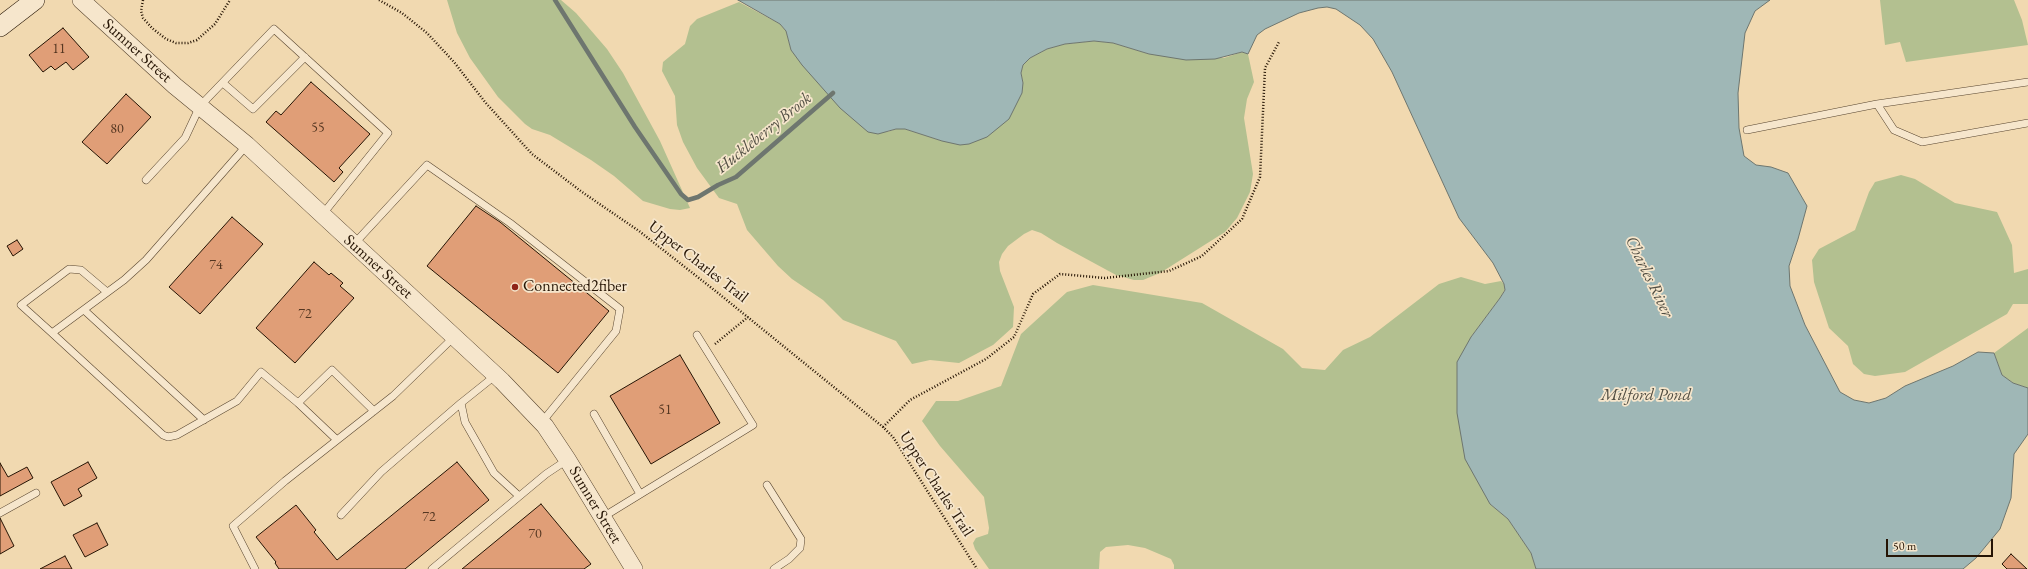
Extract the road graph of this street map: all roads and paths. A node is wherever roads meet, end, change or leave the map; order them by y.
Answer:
1 (35, 0) edge
2 (81, 0) edge
3 (143, 0) edge
4 (230, 0) edge
5 (378, 0) edge
6 (0, 27) edge
7 (1279, 42) dead end
8 (305, 57) junction
9 (222, 82) junction
10 (2028, 82) edge
11 (1876, 104) junction
12 (200, 106) junction
13 (2028, 123) edge
14 (1747, 130) dead end
15 (247, 145) junction
16 (146, 180) dead end
17 (322, 215) junction
18 (354, 244) junction
19 (107, 292) junction
20 (84, 310) junction
21 (748, 317) junction
22 (52, 333) junction
23 (697, 335) dead end
24 (455, 336) junction
25 (706, 350) junction
26 (496, 375) junction
27 (298, 403) junction
28 (461, 403) junction
29 (374, 411) junction
30 (594, 414) dead end
31 (204, 420) junction
32 (542, 423) junction
33 (883, 427) junction
34 (337, 440) junction
35 (567, 459) junction
36 (767, 485) dead end
37 (36, 493) dead end
38 (640, 494) junction
39 (519, 496) junction
40 (0, 513) edge
41 (341, 515) dead end
42 (602, 517) junction
43 (255, 569) edge
44 (432, 569) edge
45 (634, 569) edge
46 (774, 569) edge
47 (977, 569) edge

1 - 6 main road
2 - 12 street, Sumner Street
3 - 4 path
5 - 21 path, Upper Charles Trail
7 - 33 path
8 - 9 lane
8 - 9 lane
8 - 17 lane
9 - 12 lane
10 - 11 lane
11 - 13 lane
11 - 14 lane
12 - 15 street, Sumner Street
12 - 16 lane
15 - 17 street, Sumner Street
15 - 19 lane
17 - 18 street, Sumner Street
18 - 24 street, Sumner Street
18 - 32 lane
19 - 20 lane
19 - 22 lane
20 - 22 lane
20 - 31 lane
21 - 25 path
21 - 33 path, Upper Charles Trail
22 - 31 lane
23 - 25 lane
24 - 26 street, Sumner Street
24 - 29 lane
25 - 38 lane
26 - 28 lane
26 - 32 street, Sumner Street
27 - 29 lane
27 - 31 lane
27 - 34 lane
28 - 39 lane
28 - 41 lane
29 - 34 lane
30 - 38 lane
32 - 35 street, Sumner Street
33 - 47 path, Upper Charles Trail
34 - 43 lane
35 - 39 lane
35 - 42 street, Sumner Street
36 - 46 lane
37 - 40 lane
38 - 42 lane
39 - 44 lane
42 - 45 street, Sumner Street

